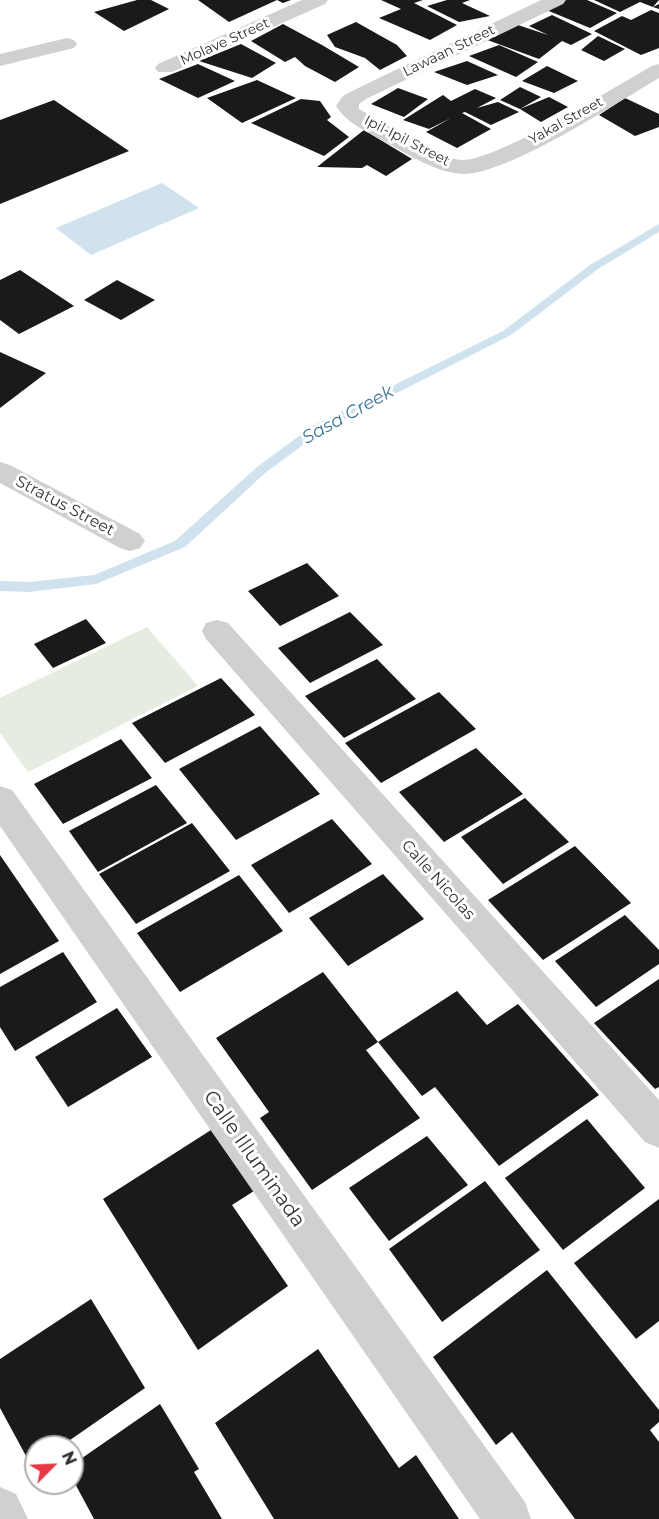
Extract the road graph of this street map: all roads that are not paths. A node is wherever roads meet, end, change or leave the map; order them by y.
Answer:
1 (318, 0) edge
2 (556, 0) edge
3 (67, 44) dead end
4 (0, 60) edge
5 (165, 68) dead end
6 (659, 70) edge
7 (347, 106) joint
8 (471, 168) joint
9 (0, 471) edge
10 (130, 541) dead end
11 (217, 631) dead end
12 (0, 799) edge
13 (659, 1129) edge
14 (0, 1510) edge
15 (5, 1519) edge
16 (508, 1519) edge

1 - 5 street, Molave Street
2 - 7 street, Lawaan Street
3 - 4 street
6 - 8 street, Yakal Street
7 - 8 street, Ipil-Ipil Street
9 - 10 street, Stratus Street
11 - 13 street, Calle Nicolas
12 - 16 street, Calle Illuminada
14 - 15 street

